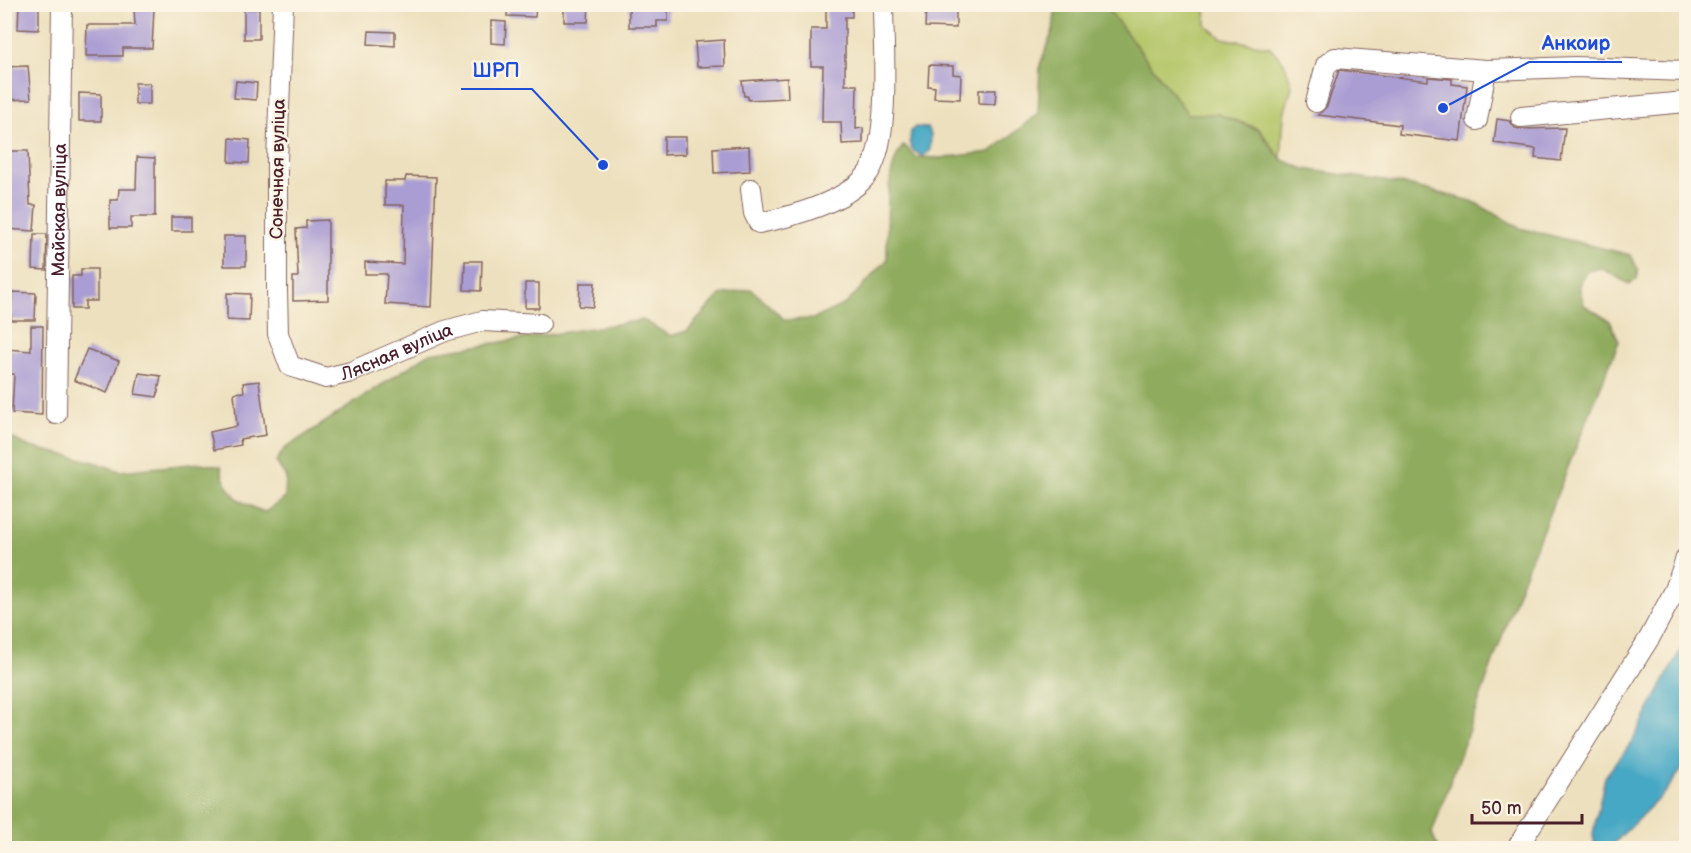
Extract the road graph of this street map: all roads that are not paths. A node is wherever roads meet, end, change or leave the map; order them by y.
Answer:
1 (62, 4) edge
2 (283, 4) edge
3 (884, 4) edge
4 (1486, 70) junction
5 (1686, 71) edge
6 (1316, 102) dead end
7 (1686, 102) edge
8 (1521, 117) dead end
9 (1477, 120) dead end
10 (751, 189) dead end
11 (540, 324) dead end
12 (278, 334) joint
13 (56, 414) dead end
14 (1686, 558) edge
15 (1517, 849) edge

1 - 13 street, Майская вуліца
2 - 12 street, Сонечная вуліца
3 - 10 street
4 - 5 street
4 - 6 street
4 - 9 street
7 - 8 street
11 - 12 street, Лясная вуліца
14 - 15 street

